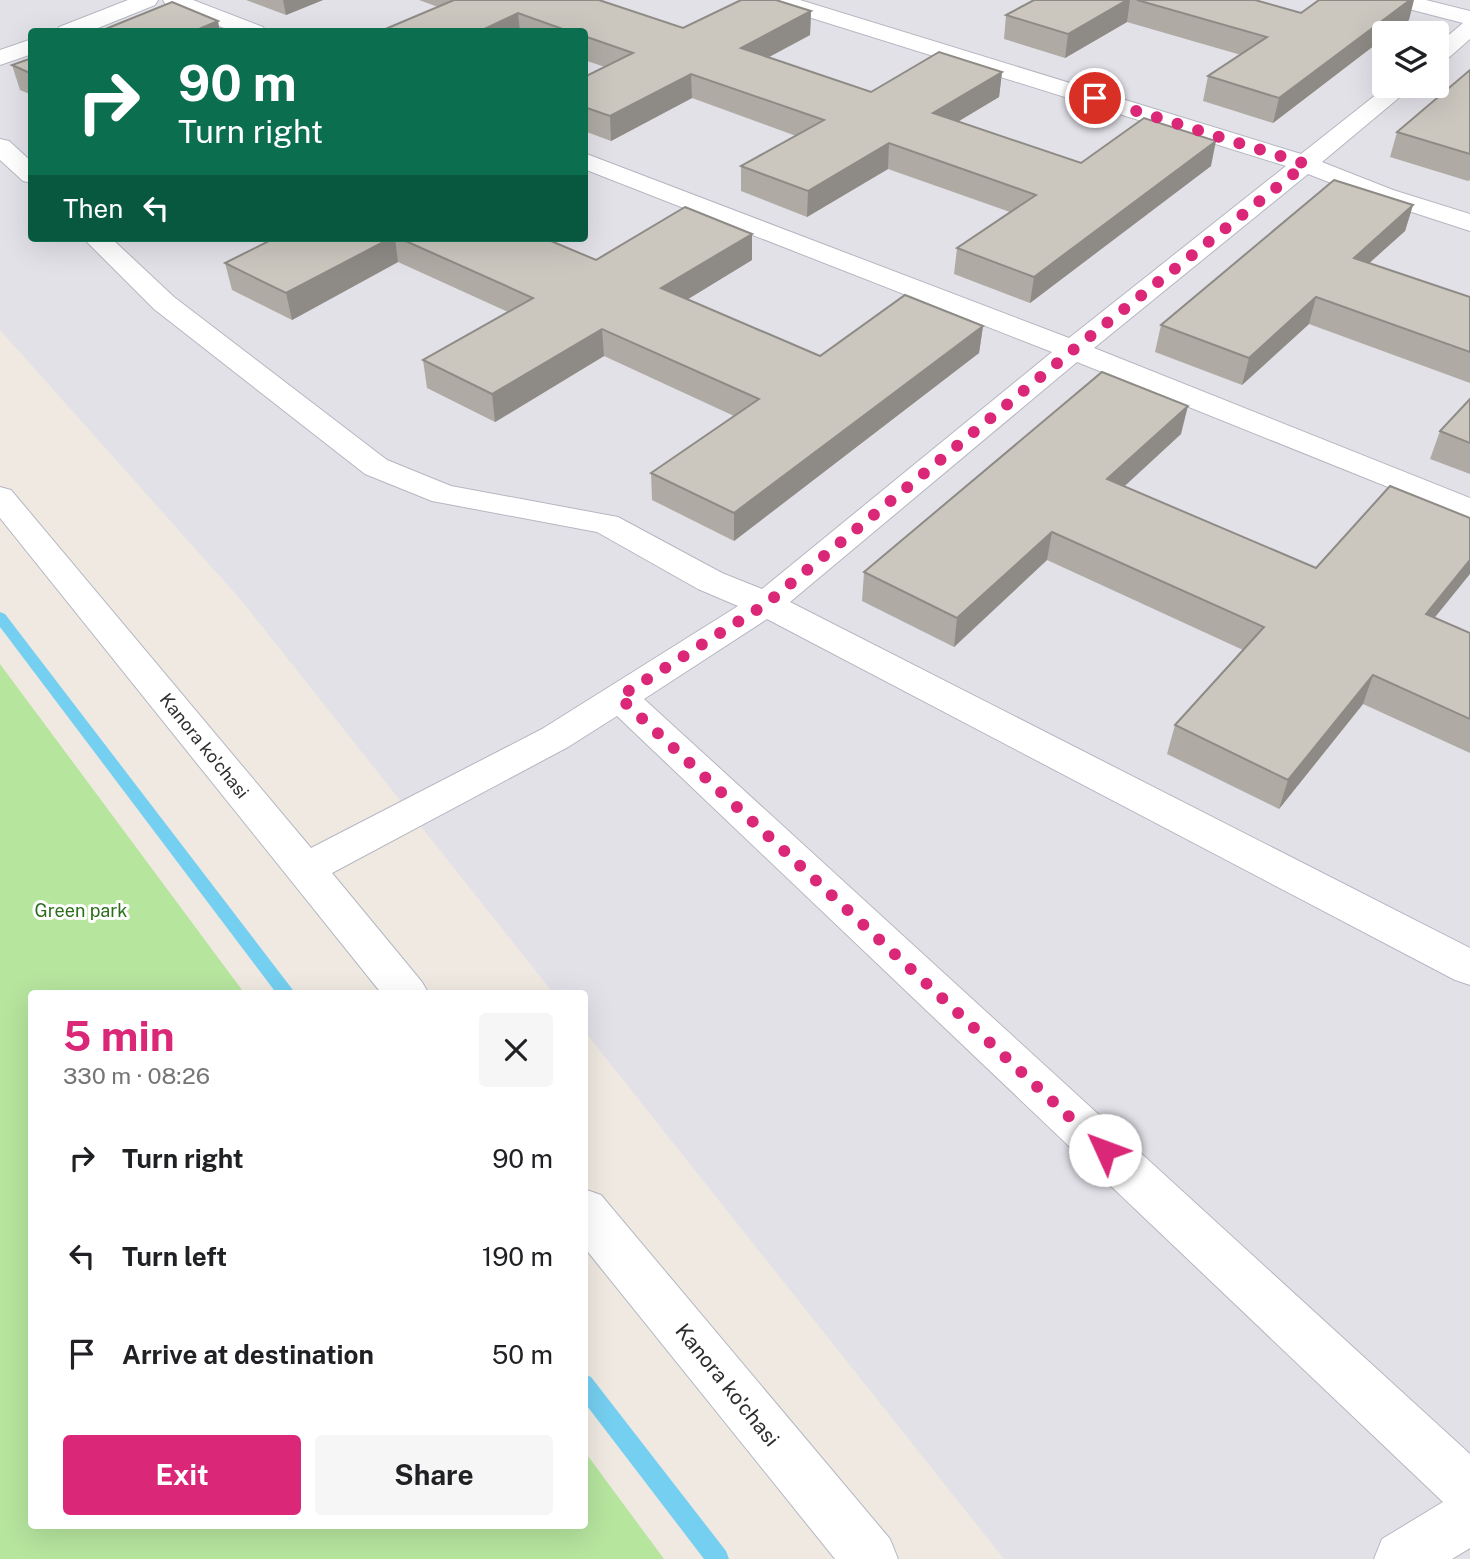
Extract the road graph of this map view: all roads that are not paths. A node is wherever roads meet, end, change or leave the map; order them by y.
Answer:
1 (147, 0) edge
2 (174, 0) edge
3 (778, 0) edge
4 (1401, 0) edge
5 (1470, 18) edge
6 (77, 28) edge
7 (245, 28) edge
8 (1470, 29) edge
9 (1449, 46) edge
10 (28, 48) edge
11 (0, 58) edge
12 (1386, 98) edge
13 (0, 146) edge
14 (588, 162) edge
15 (1306, 164) junction
16 (28, 172) edge
17 (1470, 223) edge
18 (100, 242) edge
19 (1073, 350) junction
20 (0, 498) edge
21 (1470, 510) edge
22 (766, 604) junction
23 (619, 697) junction
24 (305, 869) junction
25 (1470, 968) edge
26 (404, 990) edge
27 (588, 1215) edge
28 (1470, 1490) edge
29 (1470, 1517) edge
30 (870, 1559) edge
31 (1402, 1559) edge

1 - 6 street
2 - 7 street
3 - 15 street
4 - 5 street
8 - 9 street
10 - 11 street
12 - 15 street
13 - 16 street
14 - 19 street
15 - 17 street
15 - 19 street
18 - 22 street
19 - 21 street
19 - 22 street
20 - 24 street, Kanora ko'chasi
22 - 23 street
22 - 25 street
23 - 24 street
23 - 28 street
24 - 26 street, Kanora ko'chasi
27 - 30 street, Kanora ko'chasi
29 - 31 street

